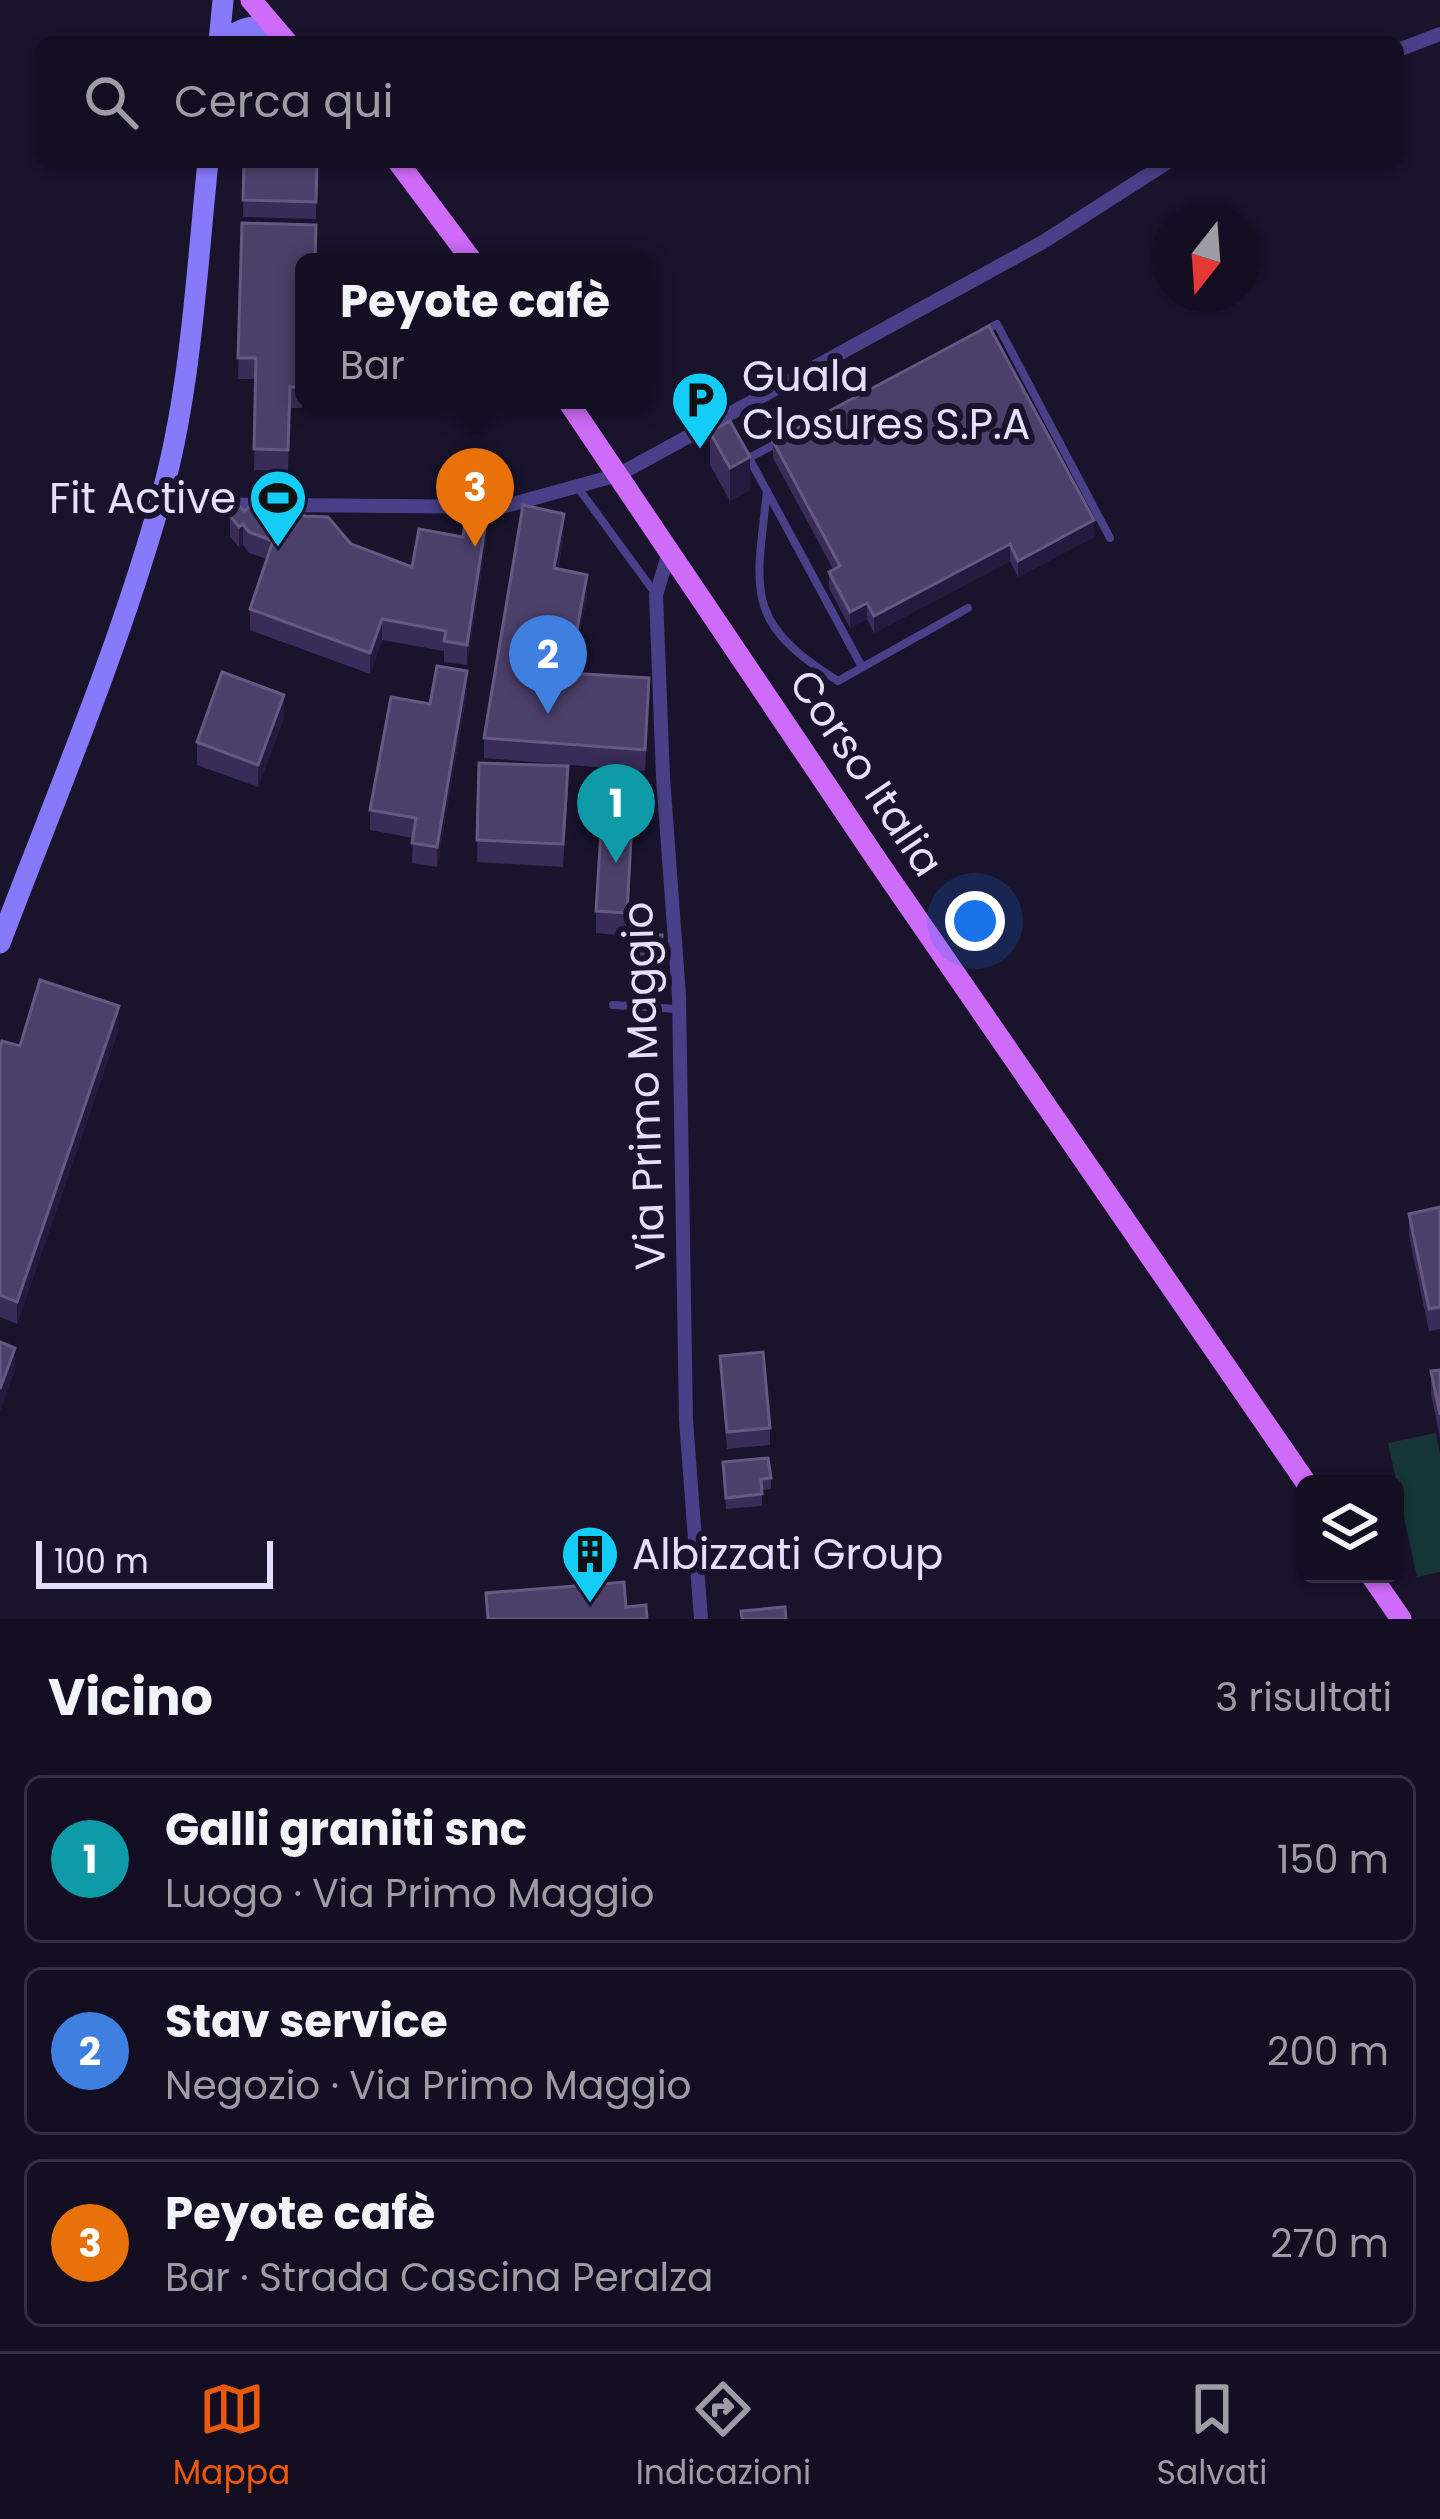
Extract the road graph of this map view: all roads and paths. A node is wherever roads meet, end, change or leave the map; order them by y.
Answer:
1 (223, 0) edge
2 (252, 20) edge
3 (1440, 34) edge
4 (220, 36) edge
5 (280, 36) edge
6 (1404, 48) edge
7 (207, 168) edge
8 (402, 168) edge
9 (1159, 168) edge
10 (466, 253) edge
11 (976, 335) edge
12 (573, 409) edge
13 (790, 435) edge
14 (736, 443) edge
15 (749, 458) junction
16 (618, 475) junction
17 (578, 487) junction
18 (767, 491) junction
19 (160, 504) junction
20 (1110, 538) dead end
21 (669, 552) junction
22 (656, 595) junction
23 (968, 608) dead end
24 (862, 668) junction
25 (0, 943) edge
26 (613, 1005) dead end
27 (679, 1009) junction
28 (1301, 1475) edge
29 (1376, 1583) edge
30 (701, 1619) edge
31 (1402, 1619) edge

1 - 4 street
2 - 5 main road
3 - 6 street
7 - 19 street
8 - 10 main road
9 - 16 street
11 - 20 lane
12 - 16 main road, Corso Italia
13 - 15 lane
14 - 15 lane
15 - 18 lane
16 - 17 street
16 - 21 main road, Corso Italia
17 - 19 street
17 - 22 lane
18 - 24 lane
18 - 24 lane
19 - 25 street
21 - 22 street, Via Primo Maggio
21 - 28 main road, Corso Italia
22 - 27 street, Via Primo Maggio
23 - 24 lane
26 - 27 lane
27 - 30 street, Via Primo Maggio
29 - 31 main road

